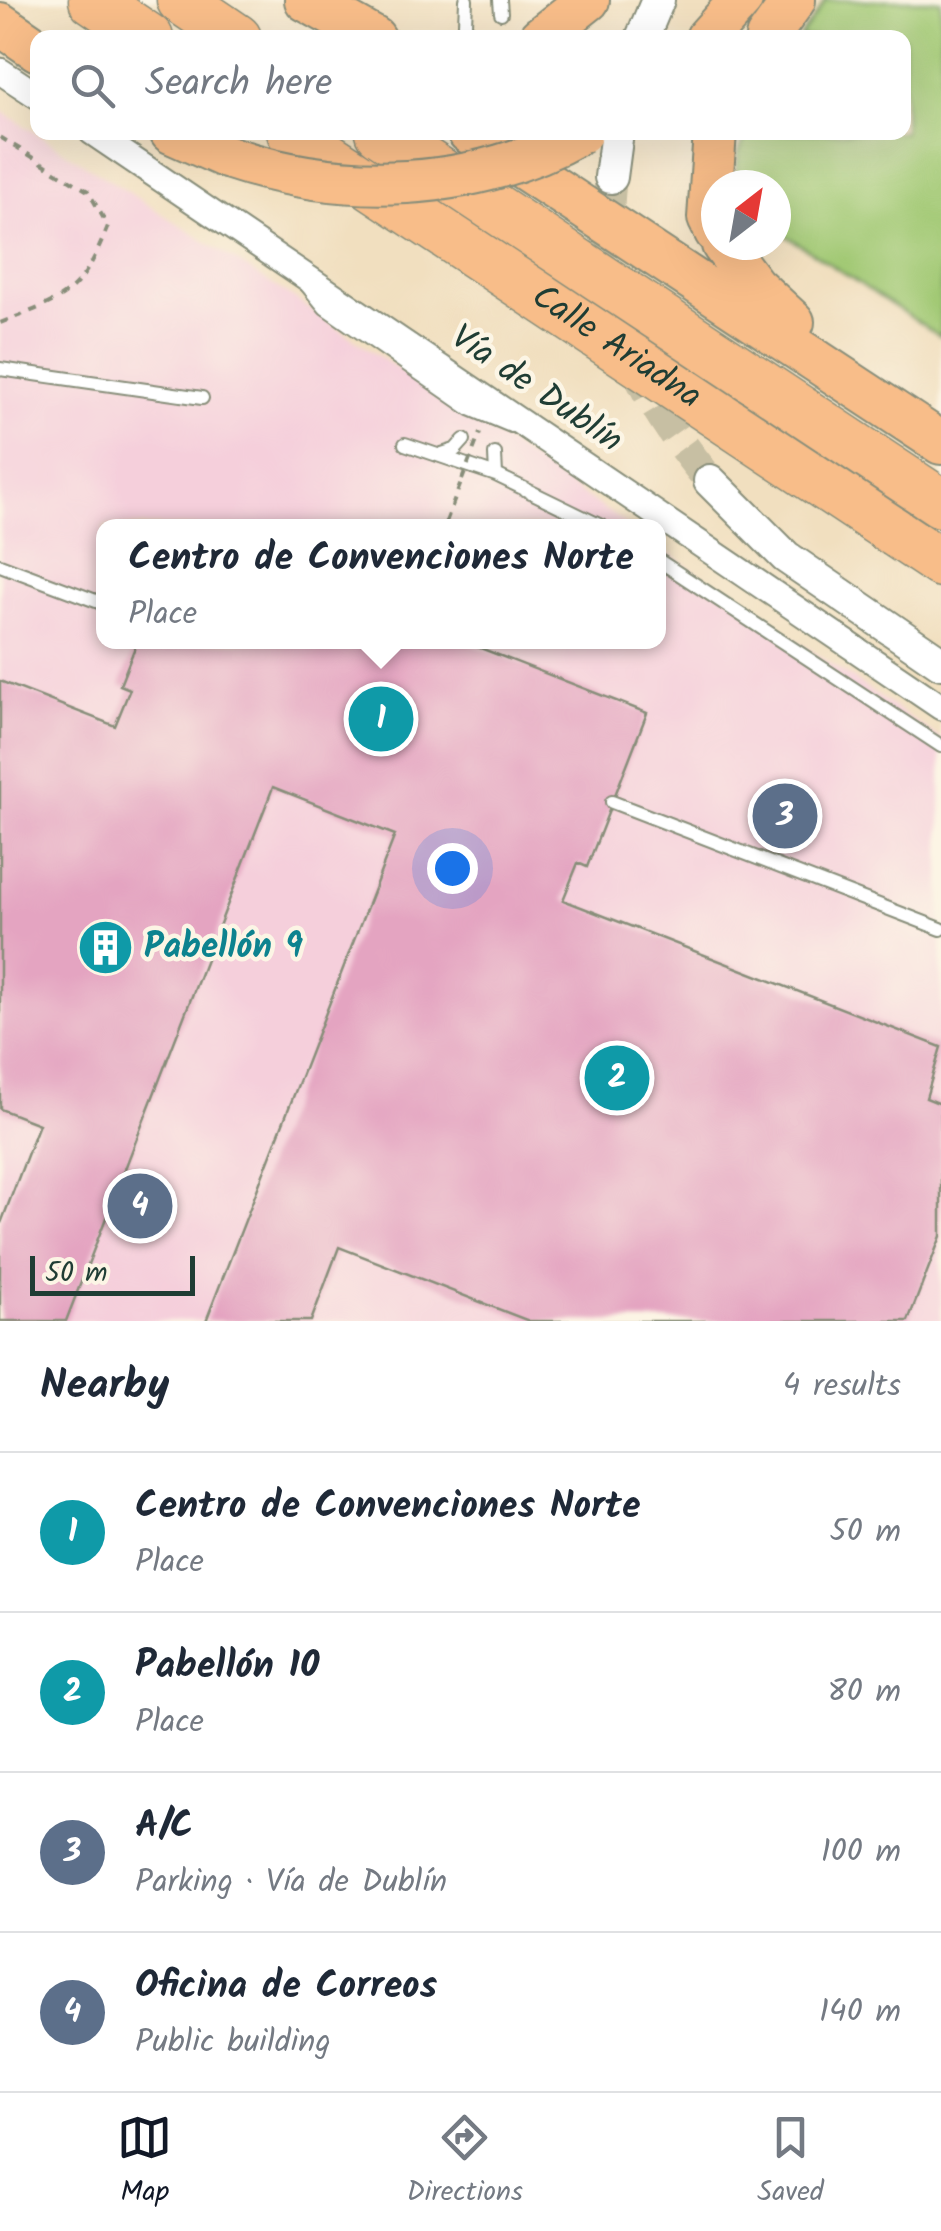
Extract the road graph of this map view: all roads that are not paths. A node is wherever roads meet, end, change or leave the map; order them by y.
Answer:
1 (93, 0) edge
2 (181, 0) edge
3 (272, 0) edge
4 (306, 0) edge
5 (466, 0) edge
6 (588, 0) edge
7 (658, 0) edge
8 (742, 0) edge
9 (794, 0) edge
10 (0, 24) edge
11 (466, 24) dead end
12 (137, 30) edge
13 (225, 30) edge
14 (315, 30) edge
15 (360, 30) edge
16 (550, 30) edge
17 (645, 30) edge
18 (715, 30) edge
19 (773, 30) edge
20 (30, 45) edge
21 (0, 71) edge
22 (30, 91) edge
23 (104, 140) edge
24 (190, 140) edge
25 (303, 140) edge
26 (392, 140) edge
27 (481, 140) edge
28 (561, 140) edge
29 (616, 140) edge
30 (714, 140) edge
31 (712, 170) edge
32 (611, 177) tunnel mouth
33 (736, 260) edge
34 (0, 369) edge
35 (202, 398) dead end
36 (941, 426) edge
37 (464, 440) dead end
38 (941, 443) edge
39 (406, 444) dead end
40 (439, 454) junction
41 (495, 454) dead end
42 (496, 475) junction
43 (710, 481) tunnel mouth
44 (941, 503) edge
45 (587, 519) edge
46 (664, 519) edge
47 (666, 520) edge
48 (941, 563) edge
49 (0, 564) edge
50 (666, 565) edge
51 (96, 601) edge
52 (941, 663) edge
53 (941, 707) edge
54 (941, 746) edge
55 (612, 802) dead end
56 (941, 929) edge

1 - 12 highway
2 - 13 highway
3 - 14 highway
4 - 15 highway
5 - 11 lane
6 - 16 highway
7 - 17 street
8 - 18 highway
9 - 19 highway
10 - 20 highway
21 - 22 street
23 - 46 street, Vía de Dublín
24 - 28 highway, bridge
25 - 48 highway, Calle Ariadna
26 - 44 highway, Calle Ariadna
27 - 38 highway
29 - 32 street
30 - 31 highway
33 - 36 highway
34 - 35 lane
37 - 40 lane
39 - 40 lane
40 - 42 lane
41 - 42 lane
42 - 45 lane
43 - 52 street
47 - 53 street, Vía de Dublín
49 - 51 lane
50 - 54 lane
55 - 56 lane

